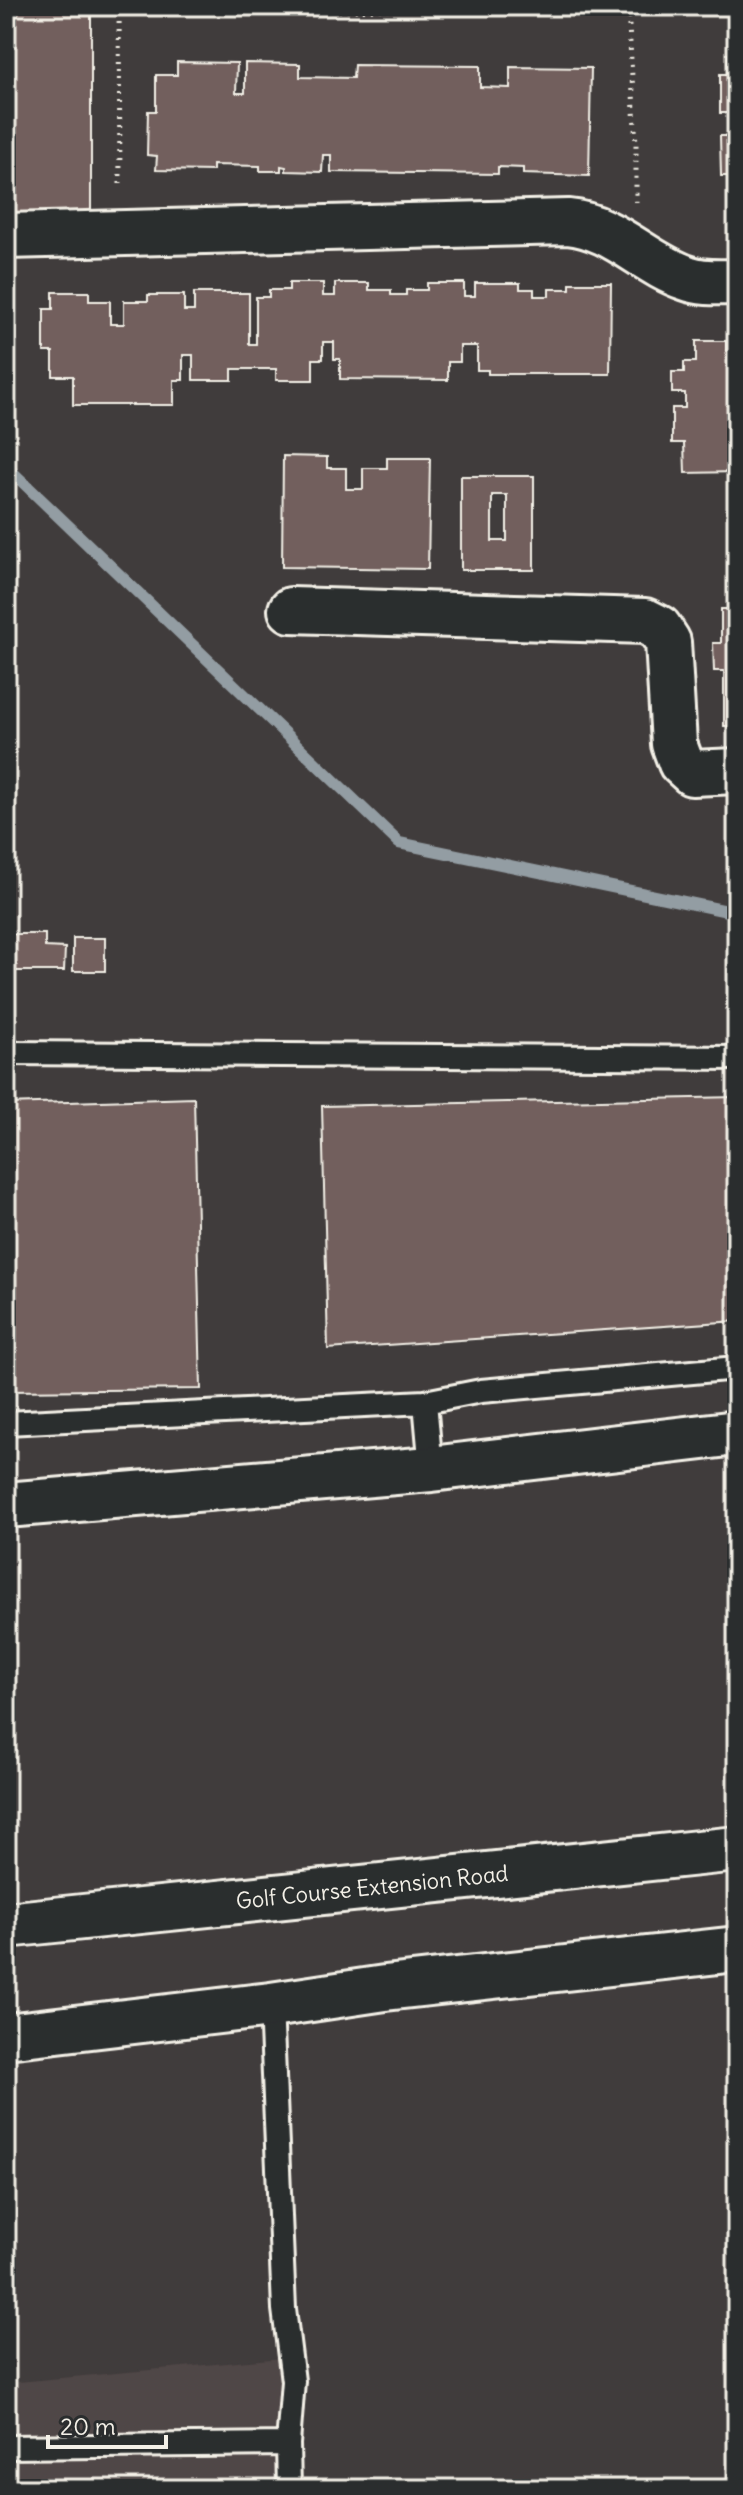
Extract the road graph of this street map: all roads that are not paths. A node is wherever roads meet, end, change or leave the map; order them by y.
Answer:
1 (6, 236) edge
2 (737, 282) edge
3 (291, 610) dead end
4 (737, 771) edge
5 (6, 1053) edge
6 (737, 1058) edge
7 (737, 1368) edge
8 (425, 1402) junction
9 (6, 1423) edge
10 (737, 1433) edge
11 (431, 1469) junction
12 (6, 1505) edge
13 (737, 1849) edge
14 (6, 1925) edge
15 (737, 1949) edge
16 (271, 2005) junction
17 (6, 2036) edge
18 (288, 2444) junction
19 (6, 2447) edge
20 (289, 2489) edge

1 - 2 street
3 - 4 street
5 - 6 lane
7 - 8 lane
8 - 9 lane
8 - 11 lane
10 - 11 street
11 - 12 street
13 - 14 street, Golf Course Extension Road
15 - 16 street
16 - 17 street
16 - 18 lane
18 - 19 lane
18 - 20 lane

